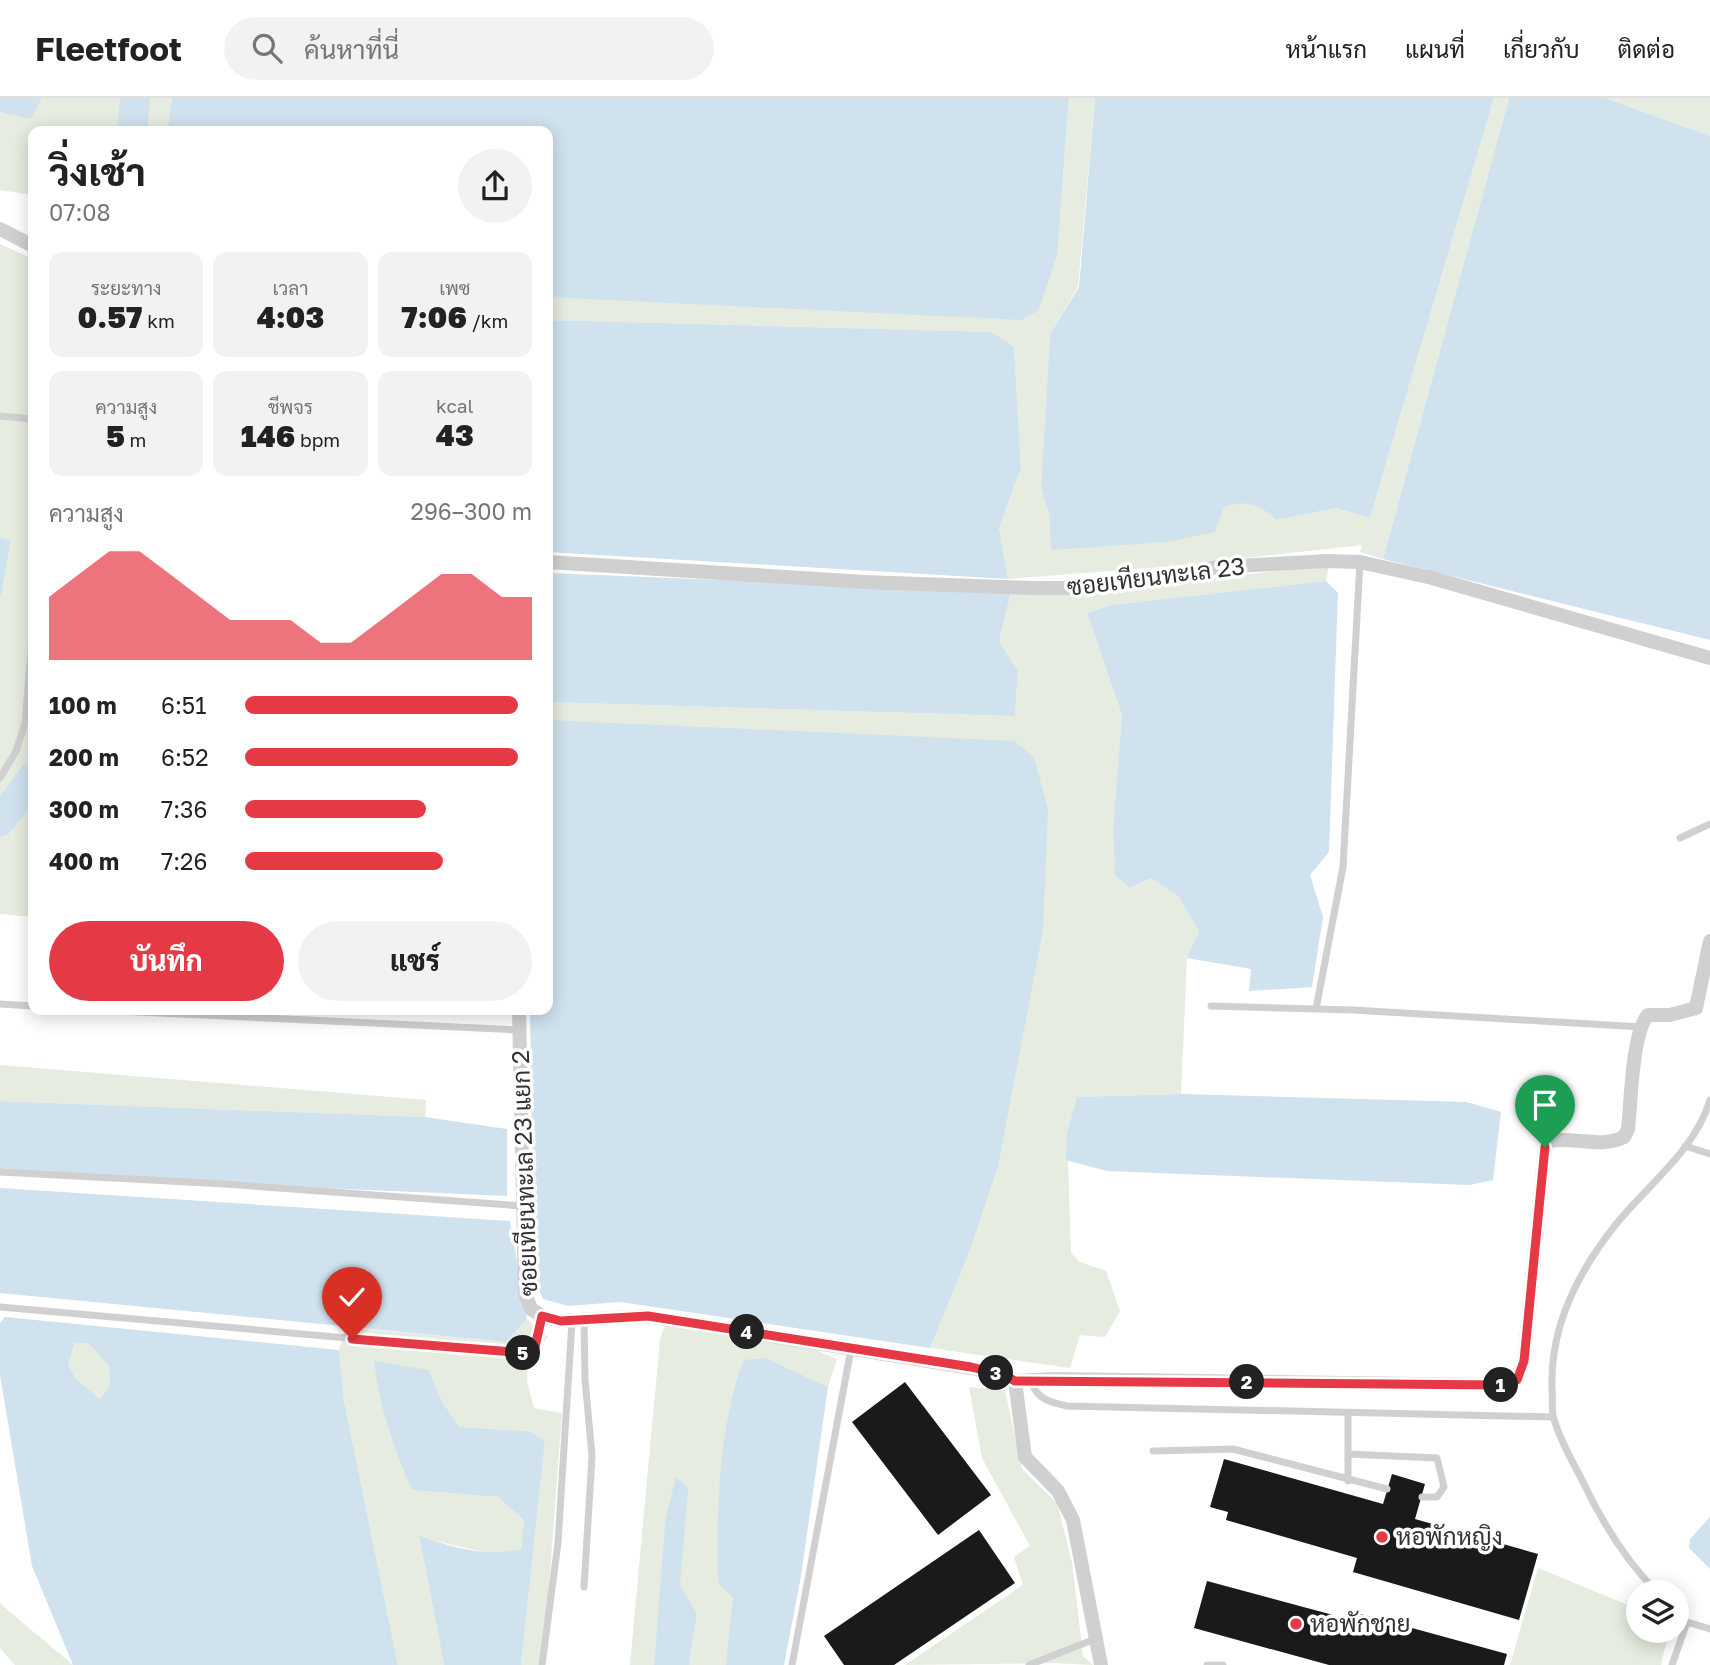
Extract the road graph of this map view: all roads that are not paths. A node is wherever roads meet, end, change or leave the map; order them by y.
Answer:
1 (0, 229) edge
2 (28, 243) edge
3 (0, 416) edge
4 (28, 419) edge
5 (553, 562) edge
6 (1360, 562) junction
7 (1710, 657) edge
8 (28, 687) edge
9 (0, 778) edge
10 (1710, 824) edge
11 (1680, 838) dead end
12 (1710, 941) edge
13 (0, 1004) edge
14 (28, 1006) edge
15 (1211, 1006) dead end
16 (1315, 1009) junction
17 (202, 1015) edge
18 (519, 1015) edge
19 (1642, 1027) junction
20 (520, 1030) junction
21 (1710, 1100) edge
22 (1685, 1146) junction
23 (1710, 1154) edge
24 (0, 1172) edge
25 (523, 1206) junction
26 (0, 1307) edge
27 (542, 1316) junction
28 (578, 1321) junction
29 (851, 1348) junction
30 (1010, 1378) junction
31 (1031, 1380) junction
32 (1348, 1415) junction
33 (1553, 1417) junction
34 (1153, 1451) dead end
35 (1348, 1454) junction
36 (1348, 1481) junction
37 (1387, 1489) dead end
38 (1422, 1497) dead end
39 (1645, 1580) edge
40 (584, 1587) dead end
41 (1689, 1623) edge
42 (1710, 1629) edge
43 (1096, 1639) junction
44 (1680, 1643) edge
45 (542, 1665) edge
46 (792, 1665) edge
47 (1029, 1665) edge
48 (1101, 1665) edge
49 (1207, 1665) edge
50 (1223, 1665) edge
51 (1672, 1665) edge

1 - 2 street
3 - 4 lane
5 - 6 street, ซอยเทียนทะเล 23
6 - 7 street, ซอยเทียนทะเล 23
6 - 16 lane
8 - 9 lane
10 - 11 lane
12 - 19 street
13 - 14 lane
15 - 16 lane
16 - 19 lane
17 - 20 lane
18 - 20 street, ซอยเทียนทะเล 23 แยก 2
19 - 31 street, ซอยเทียนทะเล 23 แยก 2
20 - 25 street, ซอยเทียนทะเล 23 แยก 2
21 - 22 lane
22 - 23 lane
22 - 33 lane
24 - 25 lane
25 - 27 street, ซอยเทียนทะเล 23 แยก 2
26 - 27 lane
27 - 28 street, ซอยเทียนทะเล 23 แยก 2
28 - 29 street, ซอยเทียนทะเล 23 แยก 2
28 - 40 lane
28 - 45 lane
29 - 30 street, ซอยเทียนทะเล 23 แยก 2
29 - 46 lane
30 - 31 street, ซอยเทียนทะเล 23 แยก 2
30 - 43 street
31 - 32 lane
32 - 33 lane
32 - 35 lane
33 - 39 lane
34 - 36 lane
35 - 36 lane
35 - 38 lane
36 - 37 lane
41 - 42 lane
43 - 47 lane
43 - 48 street
44 - 51 lane
49 - 50 lane

